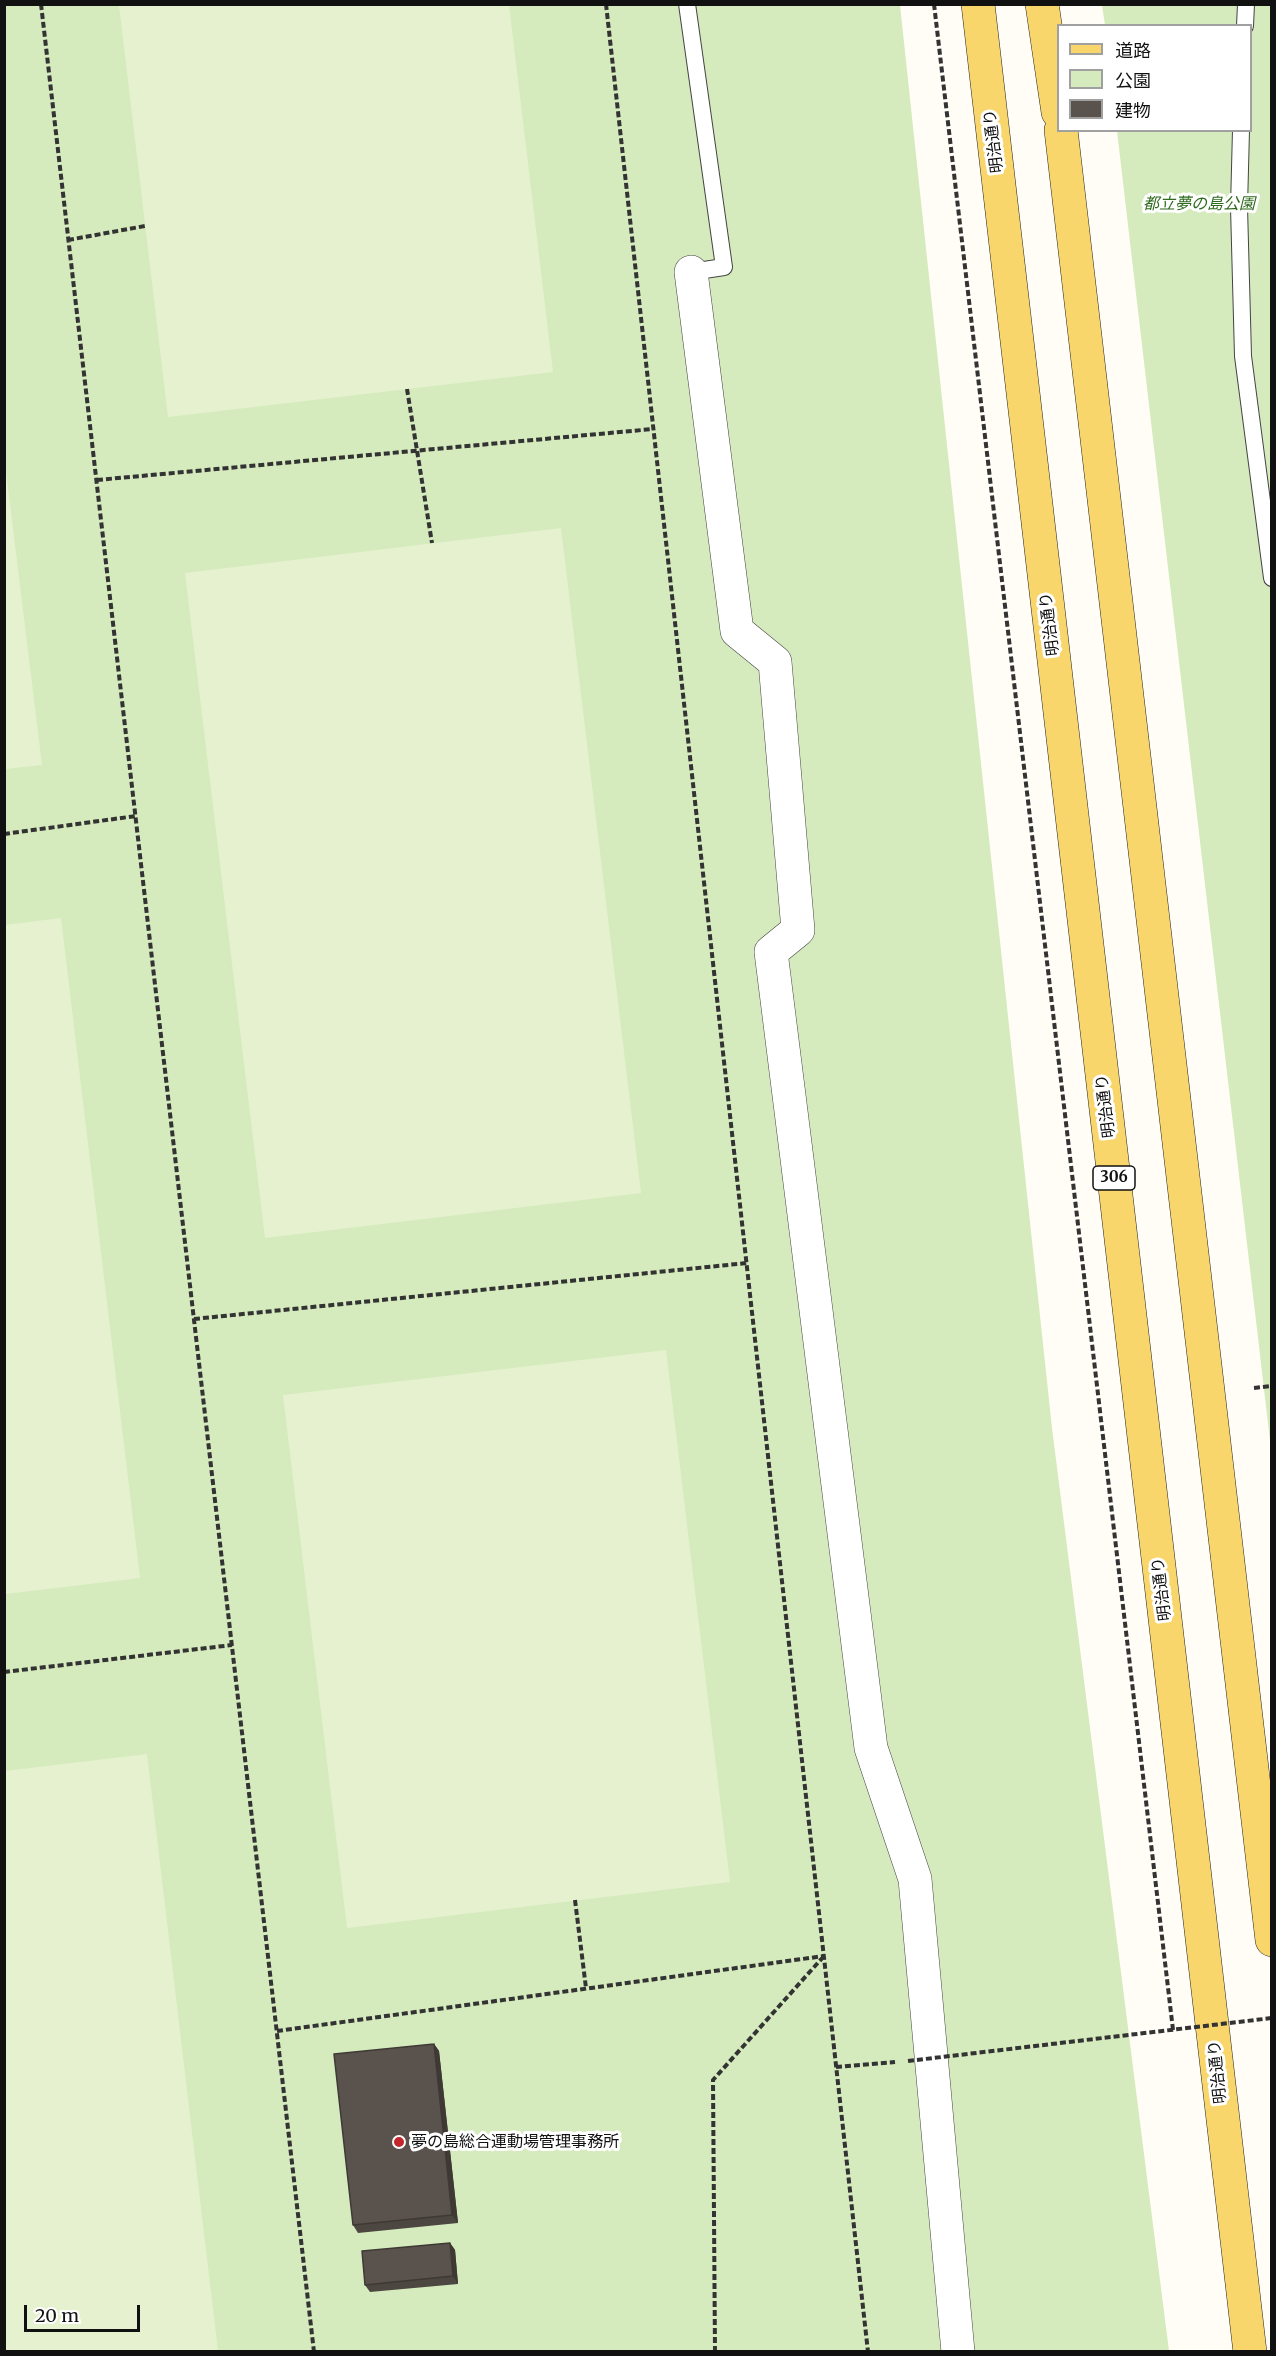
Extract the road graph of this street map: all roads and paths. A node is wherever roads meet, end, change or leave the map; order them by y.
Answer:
1 (41, 4) edge
2 (606, 4) edge
3 (687, 4) edge
4 (934, 4) edge
5 (978, 4) edge
6 (1042, 4) edge
7 (1246, 4) edge
8 (1245, 24) edge
9 (1057, 99) edge
10 (1061, 132) edge
11 (1242, 132) edge
12 (145, 226) dead end
13 (68, 240) junction
14 (691, 272) joint
15 (407, 389) dead end
16 (653, 429) junction
17 (417, 451) junction
18 (97, 480) junction
19 (432, 543) dead end
20 (1272, 578) edge
21 (136, 816) junction
22 (4, 834) edge
23 (747, 1263) junction
24 (194, 1319) junction
25 (1272, 1386) edge
26 (1254, 1388) dead end
27 (232, 1645) junction
28 (4, 1672) edge
29 (575, 1900) dead end
30 (1272, 1940) edge
31 (824, 1956) junction
32 (586, 1988) junction
33 (1272, 2018) edge
34 (277, 2031) junction
35 (1174, 2042) dead end
36 (908, 2061) dead end
37 (896, 2062) dead end
38 (836, 2067) junction
39 (314, 2352) edge
40 (715, 2352) edge
41 (868, 2352) edge
42 (958, 2352) edge
43 (1250, 2352) edge

1 - 13 path
2 - 16 path
3 - 14 lane
4 - 35 path
5 - 43 main road, 明治通り / 306
6 - 9 main road
7 - 8 lane
10 - 30 main road
11 - 20 lane
12 - 13 path
13 - 18 path
14 - 42 street
15 - 17 path
16 - 17 path
16 - 23 path
17 - 18 path
17 - 19 path
18 - 21 path
21 - 22 path
21 - 24 path
23 - 24 path
23 - 31 path
24 - 27 path
25 - 26 path
27 - 28 path
27 - 34 path
29 - 32 path
31 - 32 path
31 - 38 path
31 - 40 path
32 - 34 path
33 - 36 path, bridge
34 - 39 path
37 - 38 path
38 - 41 path

